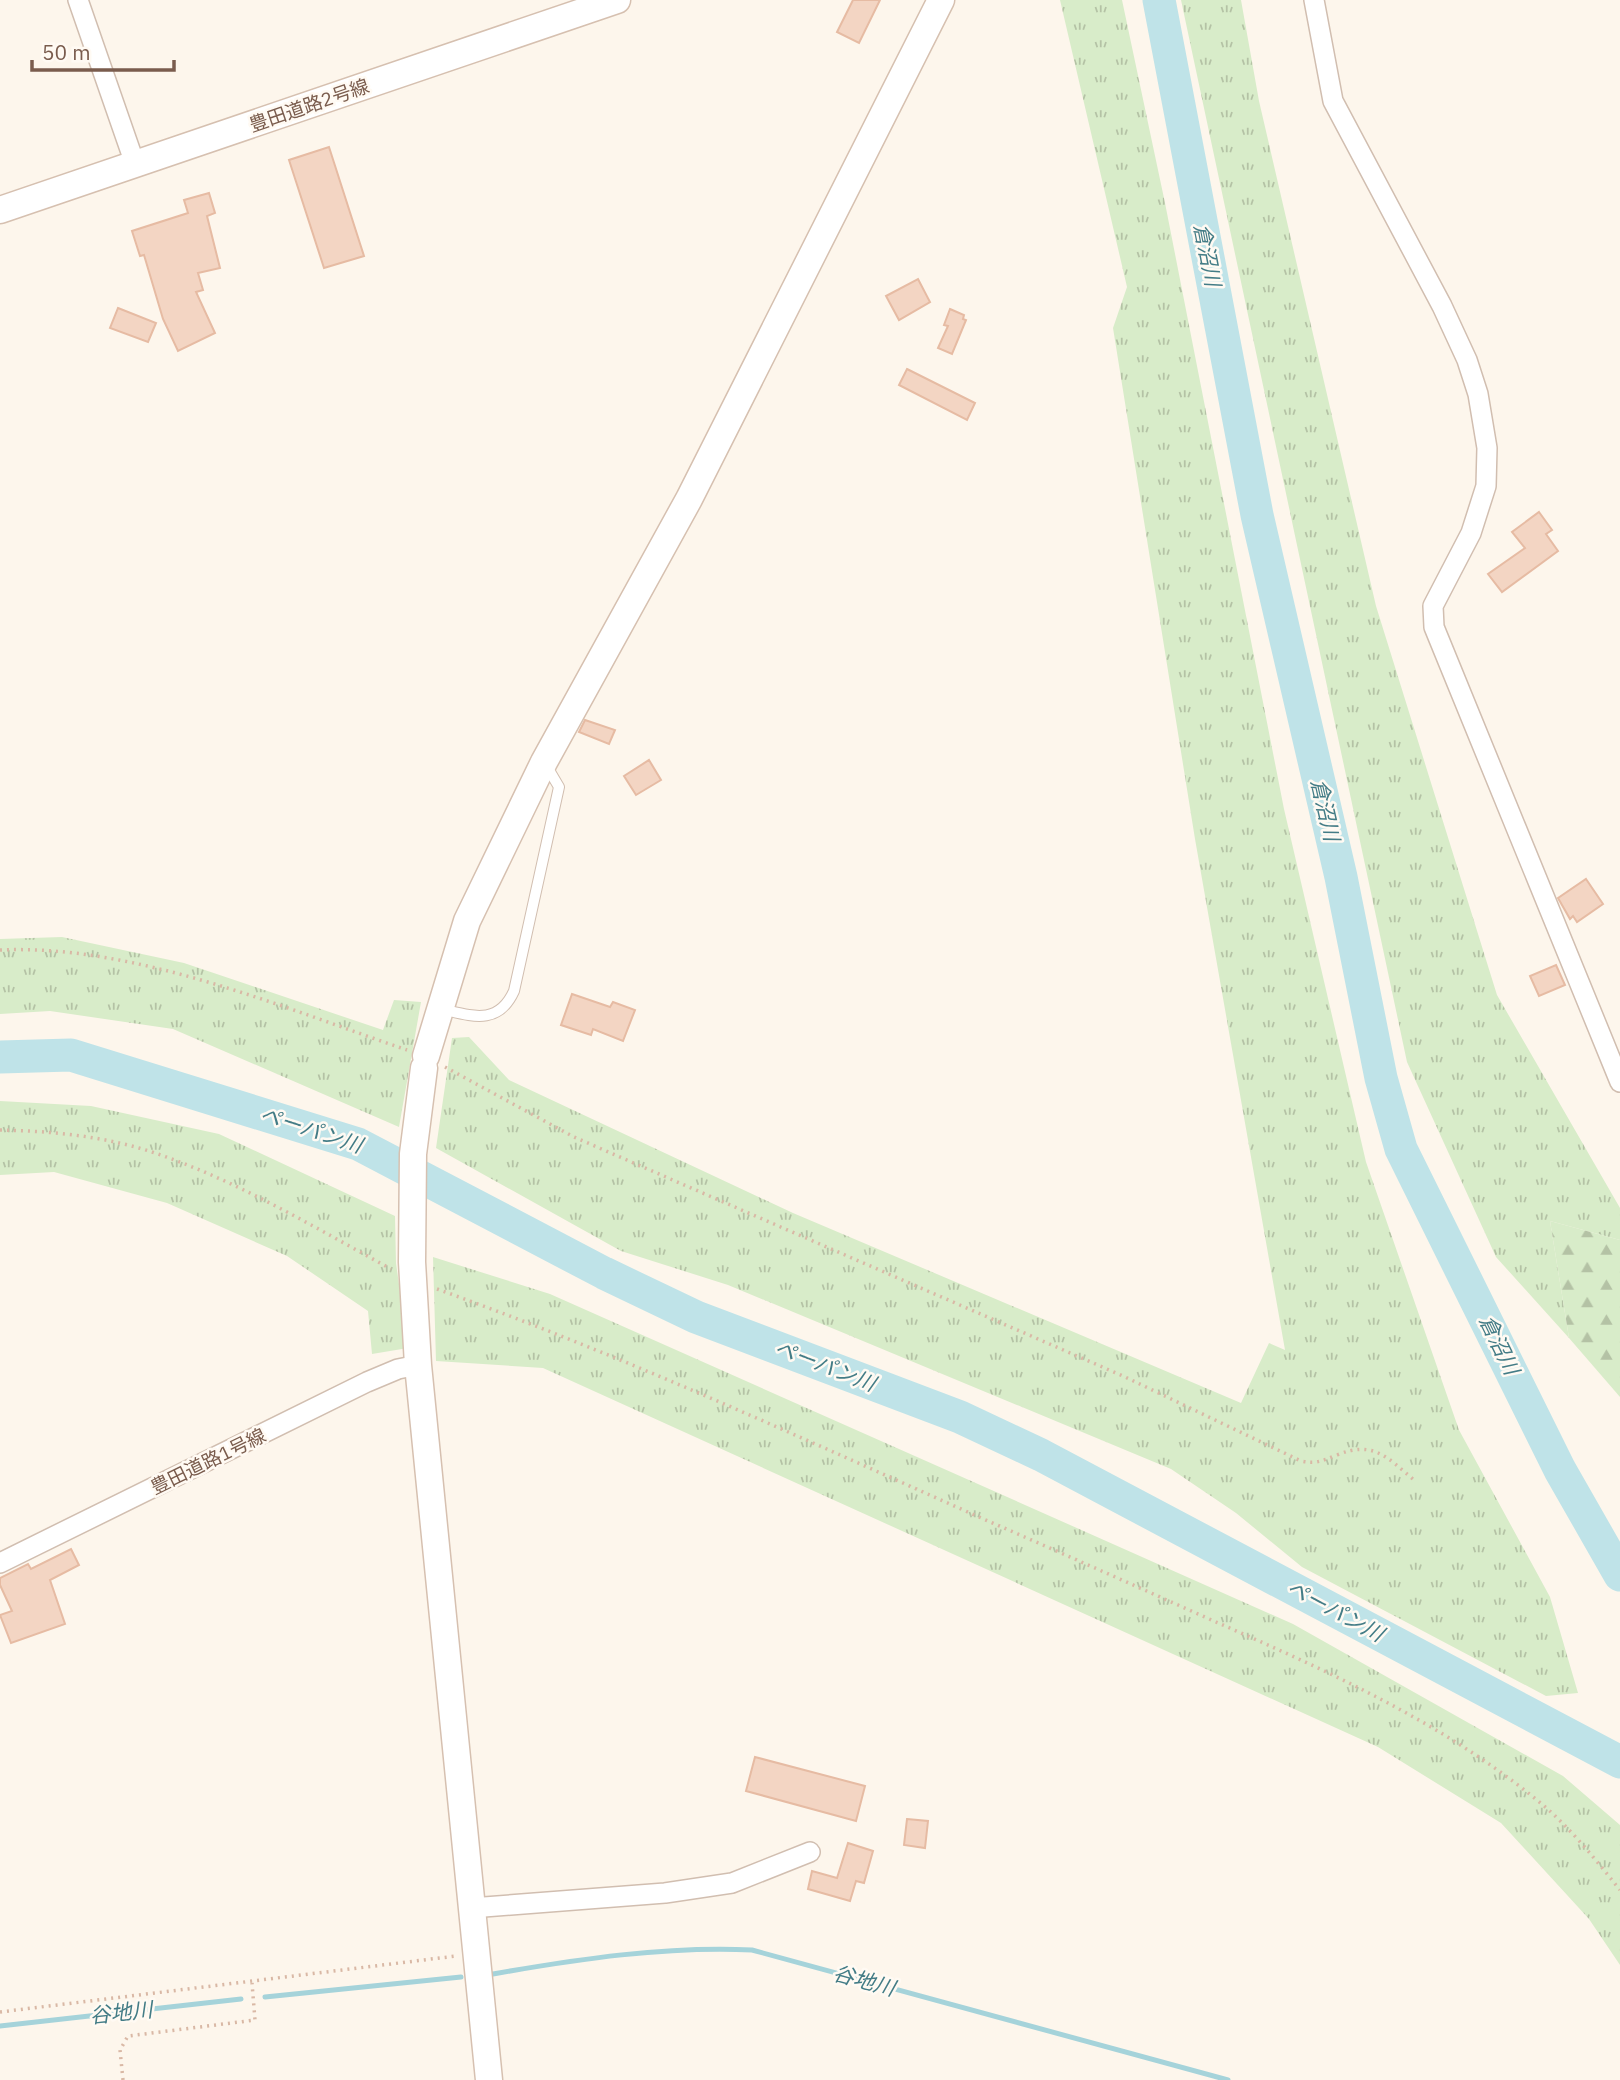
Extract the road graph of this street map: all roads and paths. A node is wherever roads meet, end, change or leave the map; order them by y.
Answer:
1 (78, 0) edge
2 (617, 0) edge
3 (941, 0) edge
4 (1314, 0) edge
5 (135, 164) junction
6 (0, 210) edge
7 (544, 762) junction
8 (0, 950) edge
9 (440, 1009) junction
10 (425, 1062) junction
11 (1620, 1082) edge
12 (0, 1130) edge
13 (413, 1271) junction
14 (418, 1365) junction
15 (1414, 1480) dead end
16 (0, 1563) edge
17 (810, 1852) dead end
18 (1620, 1890) edge
19 (471, 1908) junction
20 (477, 1953) junction
21 (252, 1982) junction
22 (0, 2012) edge
23 (123, 2080) edge
24 (489, 2080) edge

1 - 5 street
2 - 5 street, 豊田道路2号線
3 - 7 street
4 - 11 street
5 - 6 street, 豊田道路2号線
7 - 9 street
7 - 9 lane
8 - 10 path
9 - 10 street
10 - 13 street
10 - 15 path
12 - 13 path
13 - 14 street
13 - 18 path
14 - 16 street, 豊田道路1号線
14 - 19 street
17 - 19 street
19 - 20 street
20 - 21 path
20 - 24 street
21 - 22 path
21 - 23 path

